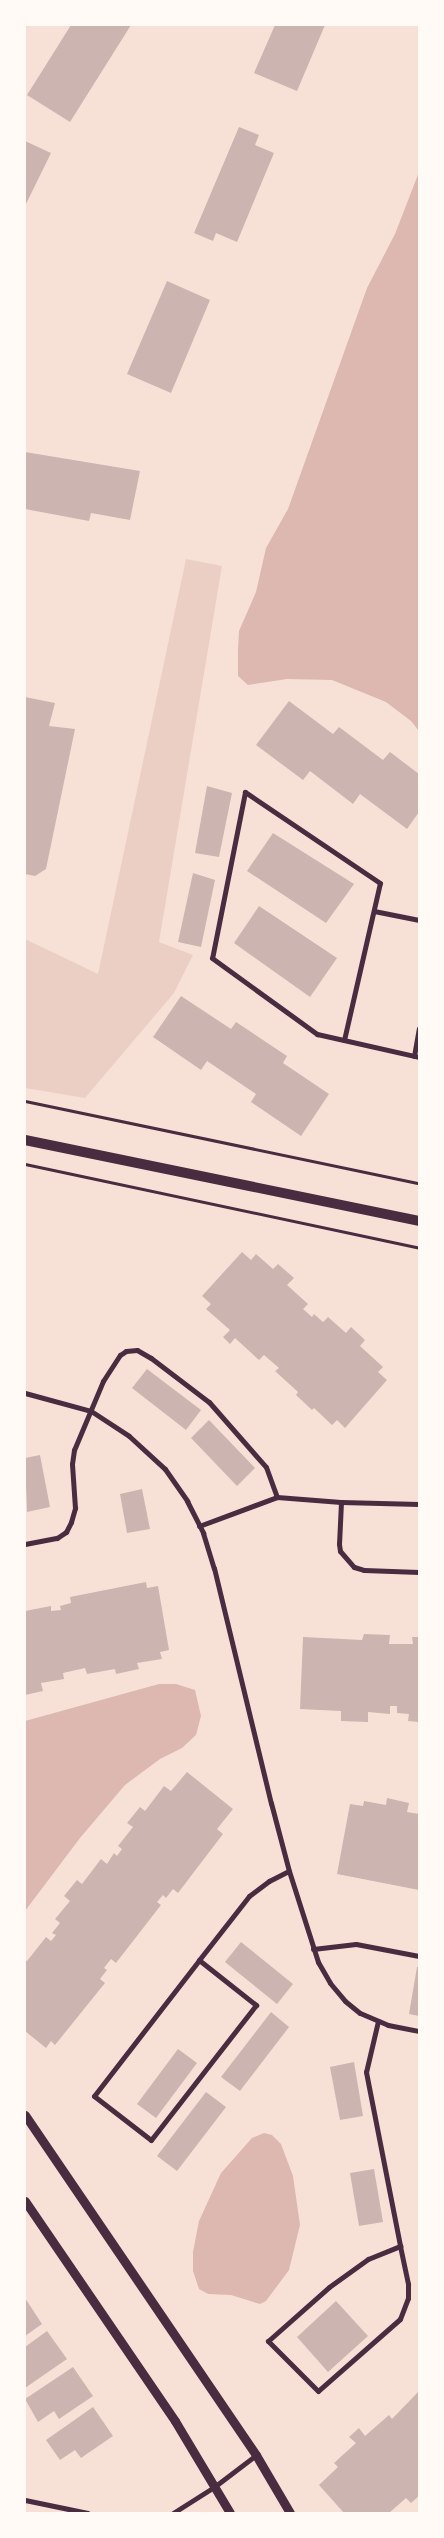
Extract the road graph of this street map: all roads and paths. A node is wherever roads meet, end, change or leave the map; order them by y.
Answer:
1 (374, 912) junction
2 (419, 920) edge
3 (419, 1028) edge
4 (344, 1040) junction
5 (416, 1057) edge
6 (25, 1101) edge
7 (25, 1140) edge
8 (25, 1164) edge
9 (419, 1183) edge
10 (419, 1221) edge
11 (419, 1248) edge
12 (25, 1393) edge
13 (91, 1411) junction
14 (277, 1497) junction
15 (341, 1502) junction
16 (419, 1504) edge
17 (199, 1526) junction
18 (25, 1544) edge
19 (419, 1572) edge
20 (289, 1871) junction
21 (314, 1949) junction
22 (419, 1956) edge
23 (200, 1960) junction
24 (378, 2021) junction
25 (419, 2031) edge
26 (25, 2115) edge
27 (25, 2200) edge
28 (400, 2246) junction
29 (256, 2455) junction
30 (214, 2487) junction
31 (25, 2500) edge
32 (88, 2513) edge
33 (173, 2513) edge
34 (230, 2513) edge
35 (290, 2513) edge

1 - 2 street
1 - 4 street
1 - 4 street
3 - 5 street
4 - 5 street
6 - 9 path
7 - 10 main road
8 - 11 path
12 - 13 street
13 - 14 street
13 - 17 street
13 - 18 street
14 - 15 street
14 - 17 street
15 - 16 street
15 - 19 street
17 - 20 street
20 - 21 street
20 - 23 street
21 - 22 street
21 - 24 street
23 - 23 street
24 - 25 street
24 - 28 street
26 - 29 street
27 - 30 street
28 - 28 street
29 - 30 street
29 - 35 street
30 - 33 street
30 - 34 street
31 - 32 street

